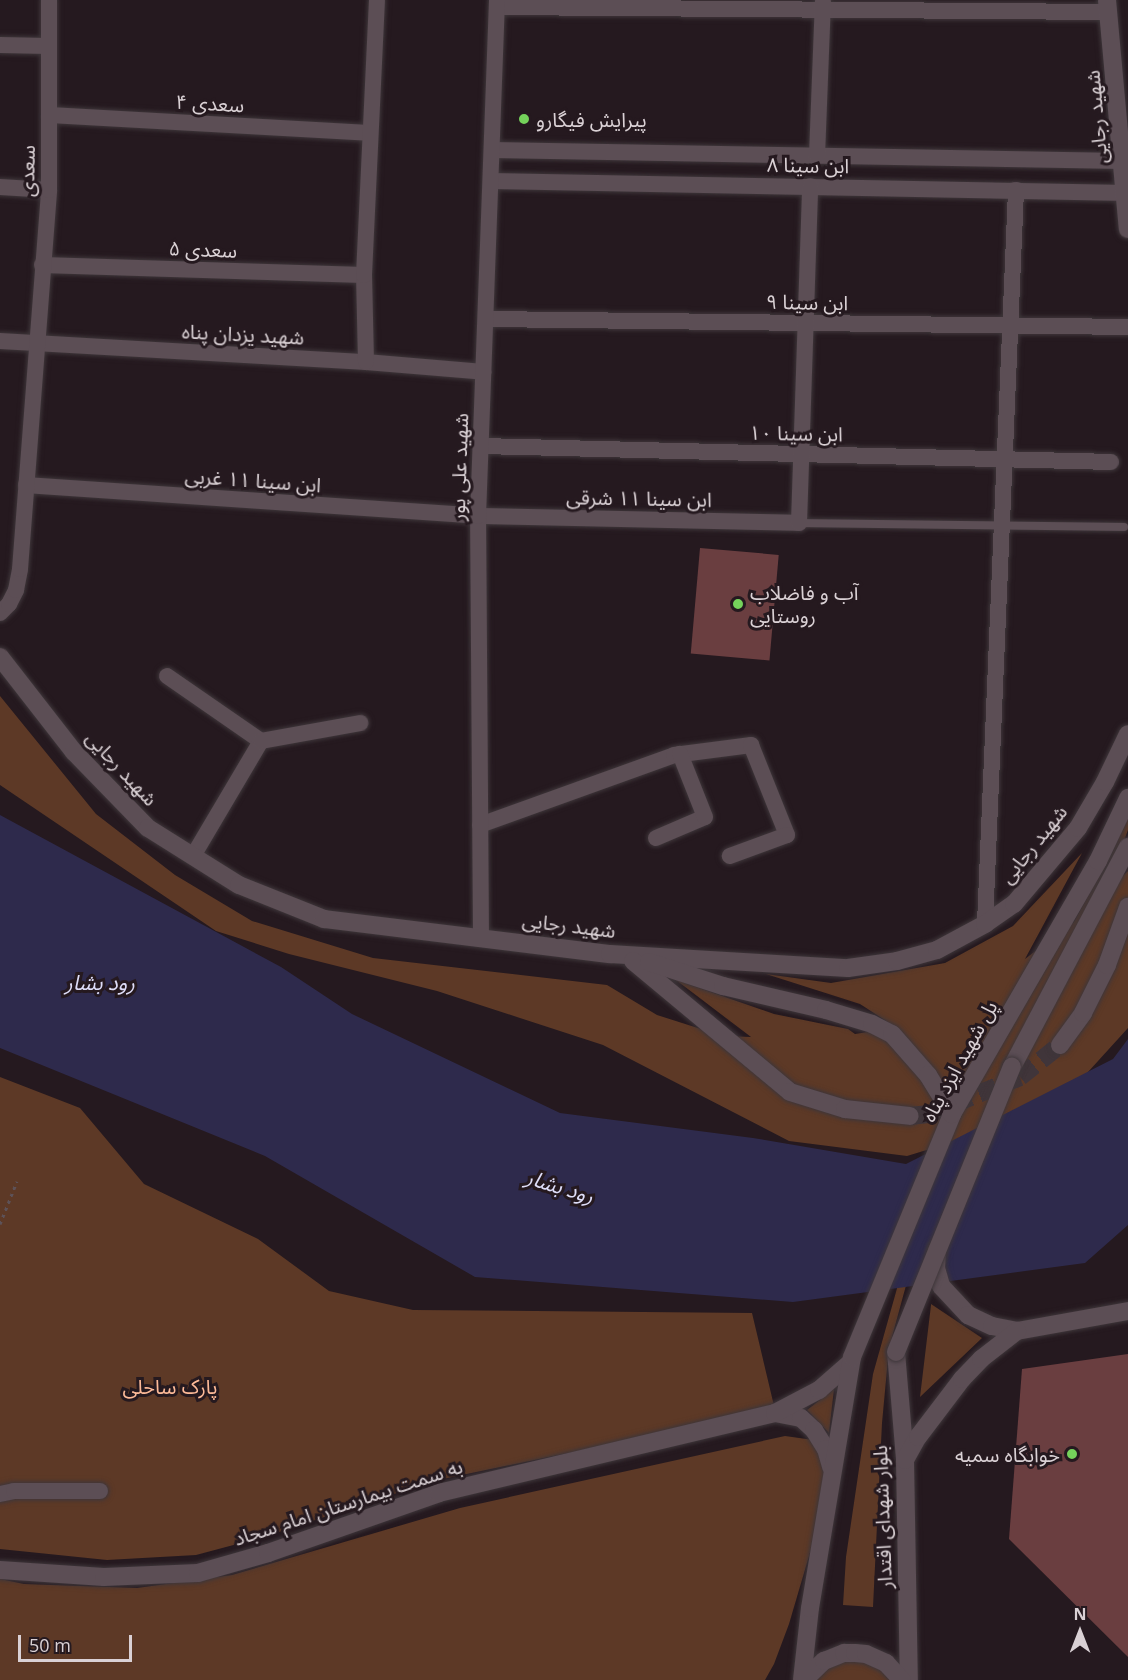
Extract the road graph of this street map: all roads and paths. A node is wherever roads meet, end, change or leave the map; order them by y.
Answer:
1 (49, 0) edge
2 (377, 0) edge
3 (497, 3) edge
4 (823, 5) edge
5 (1108, 6) edge
6 (0, 45) edge
7 (48, 46) junction
8 (49, 115) junction
9 (369, 133) junction
10 (492, 150) junction
11 (817, 156) junction
12 (1123, 161) junction
13 (491, 181) junction
14 (810, 186) junction
15 (0, 187) edge
16 (49, 190) junction
17 (1016, 190) junction
18 (1126, 193) edge
19 (1128, 229) edge
20 (42, 265) junction
21 (364, 275) junction
22 (486, 320) junction
23 (806, 323) junction
24 (1010, 325) junction
25 (1128, 327) edge
26 (0, 341) edge
27 (36, 342) junction
28 (366, 362) junction
29 (484, 372) junction
30 (481, 446) junction
31 (802, 454) junction
32 (1005, 460) junction
33 (1111, 462) dead end
34 (26, 485) junction
35 (478, 516) junction
36 (800, 523) junction
37 (1002, 526) junction
38 (1124, 527) dead end
39 (0, 613) edge
40 (0, 657) edge
41 (167, 676) dead end
42 (360, 723) dead end
43 (1128, 734) edge
44 (261, 741) junction
45 (680, 754) junction
46 (1128, 798) edge
47 (480, 825) junction
48 (656, 838) dead end
49 (1128, 846) edge
50 (193, 856) junction
51 (730, 856) dead end
52 (1128, 908) edge
53 (985, 924) junction
54 (481, 936) junction
55 (624, 954) junction
56 (1060, 1044) tunnel mouth
57 (910, 1116) tunnel mouth
58 (950, 1119) junction
59 (17, 1181) dead end
60 (0, 1224) edge
61 (937, 1250) junction
62 (1128, 1311) edge
63 (1017, 1331) junction
64 (851, 1360) junction
65 (775, 1413) junction
66 (905, 1460) junction
67 (831, 1471) junction
68 (100, 1491) dead end
69 (0, 1494) edge
70 (0, 1570) edge
71 (803, 1680) edge
72 (902, 1680) edge
73 (909, 1680) edge

1 - 7 street, سعدی
2 - 9 street
3 - 4 street
3 - 10 street, شهید علی پور
4 - 5 street
4 - 11 street
5 - 12 street, شهید رجایی
6 - 7 street
7 - 8 street, سعدی
8 - 9 street, سعدی ۴
8 - 16 street, سعدی
9 - 21 street
10 - 11 street, ابن سینا ۸
10 - 13 street, شهید علی پور
11 - 12 street, ابن سینا ۸
12 - 18 street, شهید رجایی
13 - 14 street, ابن سینا ۸
13 - 22 street, شهید علی پور
14 - 17 street, ابن سینا ۸
14 - 23 street
15 - 16 street
16 - 20 street, سعدی
17 - 18 street, ابن سینا ۸
17 - 24 street
18 - 19 street, شهید رجایی
20 - 21 street, سعدی ۵
20 - 27 street, سعدی
21 - 28 street
22 - 23 street, ابن سینا ۹
22 - 29 street, شهید علی پور
23 - 24 street, ابن سینا ۹
23 - 31 street
24 - 25 street, ابن سینا ۹
24 - 32 street
26 - 27 street, شهید یزدان پناه
27 - 28 street, شهید یزدان پناه
27 - 34 street, سعدی
28 - 29 street, شهید یزدان پناه
29 - 30 street, شهید علی پور
30 - 31 street, ابن سینا ۱۰
30 - 35 street, شهید علی پور
31 - 32 street, ابن سینا ۱۰
31 - 36 street
32 - 33 street, ابن سینا ۱۰
32 - 37 street
34 - 35 street, ابن سینا ۱۱ غربی
34 - 39 street, سعدی
35 - 36 street, ابن سینا ۱۱ شرقی
35 - 47 street, شهید علی پور
36 - 37 lane
37 - 38 lane
37 - 53 street
40 - 50 street, شهید رجایی
41 - 44 street
42 - 44 street
43 - 53 street, شهید رجایی
44 - 50 street
45 - 47 street
45 - 48 street
45 - 51 street
46 - 58 street, پل شهید ایزد پناه
47 - 54 street, شهید علی پور
49 - 61 street, bridge
50 - 54 street, شهید رجایی
52 - 56 street
53 - 55 street, شهید رجایی
54 - 55 street, شهید رجایی
55 - 57 street
55 - 58 street
58 - 64 street, پل شهید ایزد پناه
59 - 60 path
61 - 63 street, bridge
61 - 66 street, بلوار شهدای اقتدار, bridge
62 - 63 street
63 - 66 street
64 - 65 street
64 - 67 street
65 - 67 street
65 - 70 street, به سمت بیمارستان امام سجاد
66 - 73 street, بلوار شهدای اقتدار
67 - 71 street
68 - 69 street
71 - 72 street

